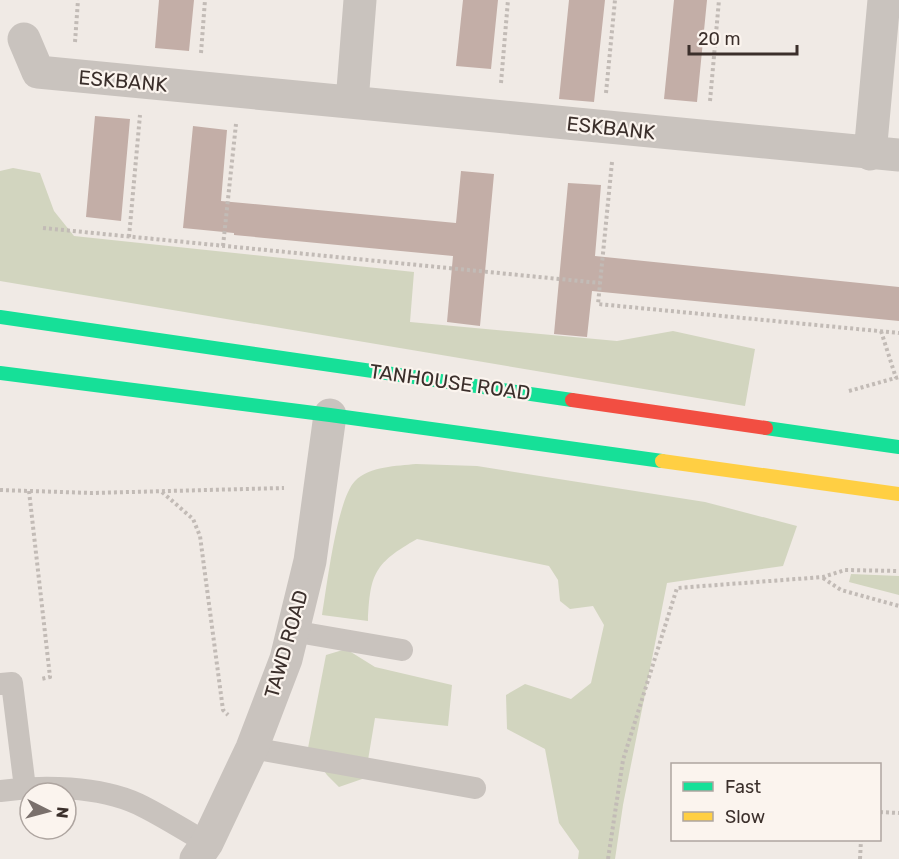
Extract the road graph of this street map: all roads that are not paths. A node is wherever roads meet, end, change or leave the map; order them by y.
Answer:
1 (360, 0) edge
2 (884, 0) edge
3 (24, 39) dead end
4 (352, 102) junction
5 (884, 155) edge
6 (0, 317) edge
7 (0, 373) edge
8 (330, 414) junction
9 (899, 447) edge
10 (899, 494) edge
11 (292, 631) junction
12 (402, 650) dead end
13 (6, 683) edge
14 (253, 745) junction
15 (24, 781) edge
16 (475, 788) dead end
17 (18, 789) edge
18 (78, 789) edge
19 (0, 791) edge
20 (202, 851) edge

1 - 4 street
2 - 5 street, ESKBANK
3 - 4 street, ESKBANK
4 - 5 street, ESKBANK
6 - 9 street, TANHOUSE ROAD
7 - 8 street
8 - 10 street
8 - 11 street, TAWD ROAD
11 - 12 lane
11 - 14 street, TAWD ROAD
13 - 15 lane
14 - 16 lane
14 - 20 street, TAWD ROAD
17 - 19 lane
18 - 20 lane

